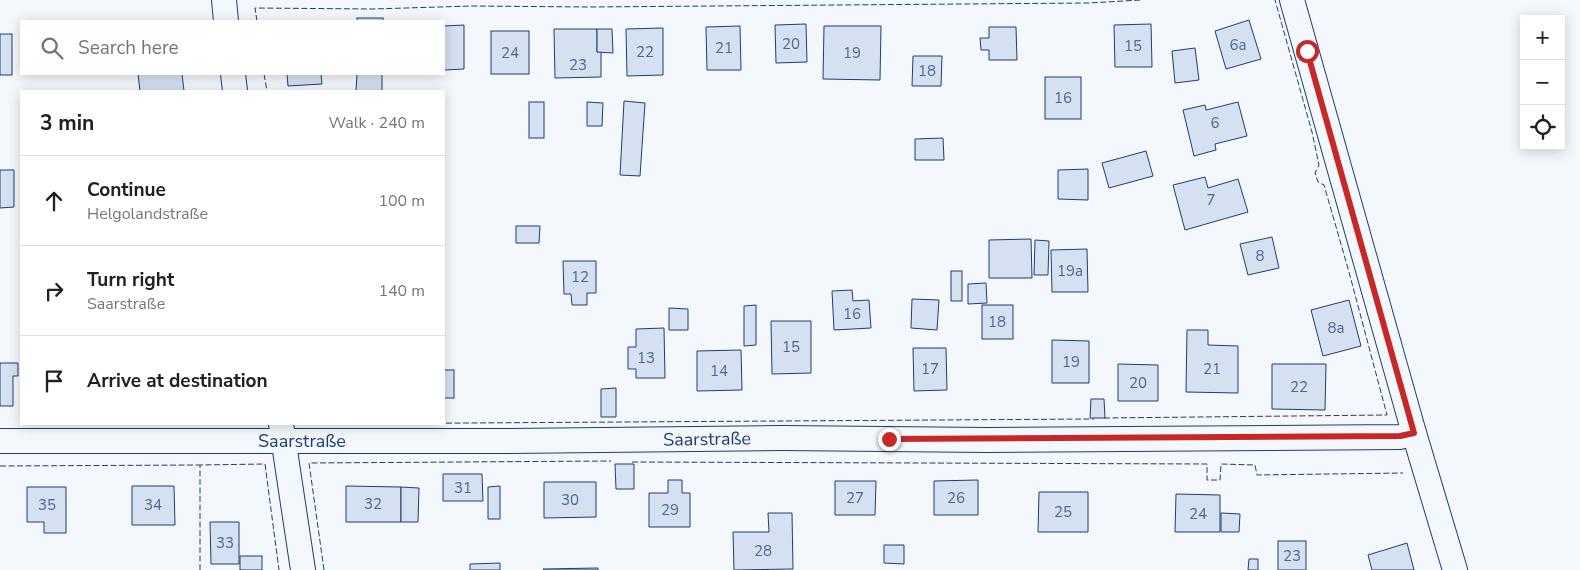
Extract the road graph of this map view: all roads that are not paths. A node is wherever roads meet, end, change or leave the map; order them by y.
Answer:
1 (224, 0) edge
2 (1292, 0) edge
3 (226, 20) edge
4 (233, 75) edge
5 (236, 90) edge
6 (282, 433) edge
7 (1414, 433) junction
8 (0, 442) edge
9 (303, 570) edge
10 (1455, 570) edge

1 - 3 street
2 - 7 street
4 - 5 street
6 - 7 street, Saarstraße
6 - 8 street, Saarstraße
6 - 9 street
7 - 10 street

